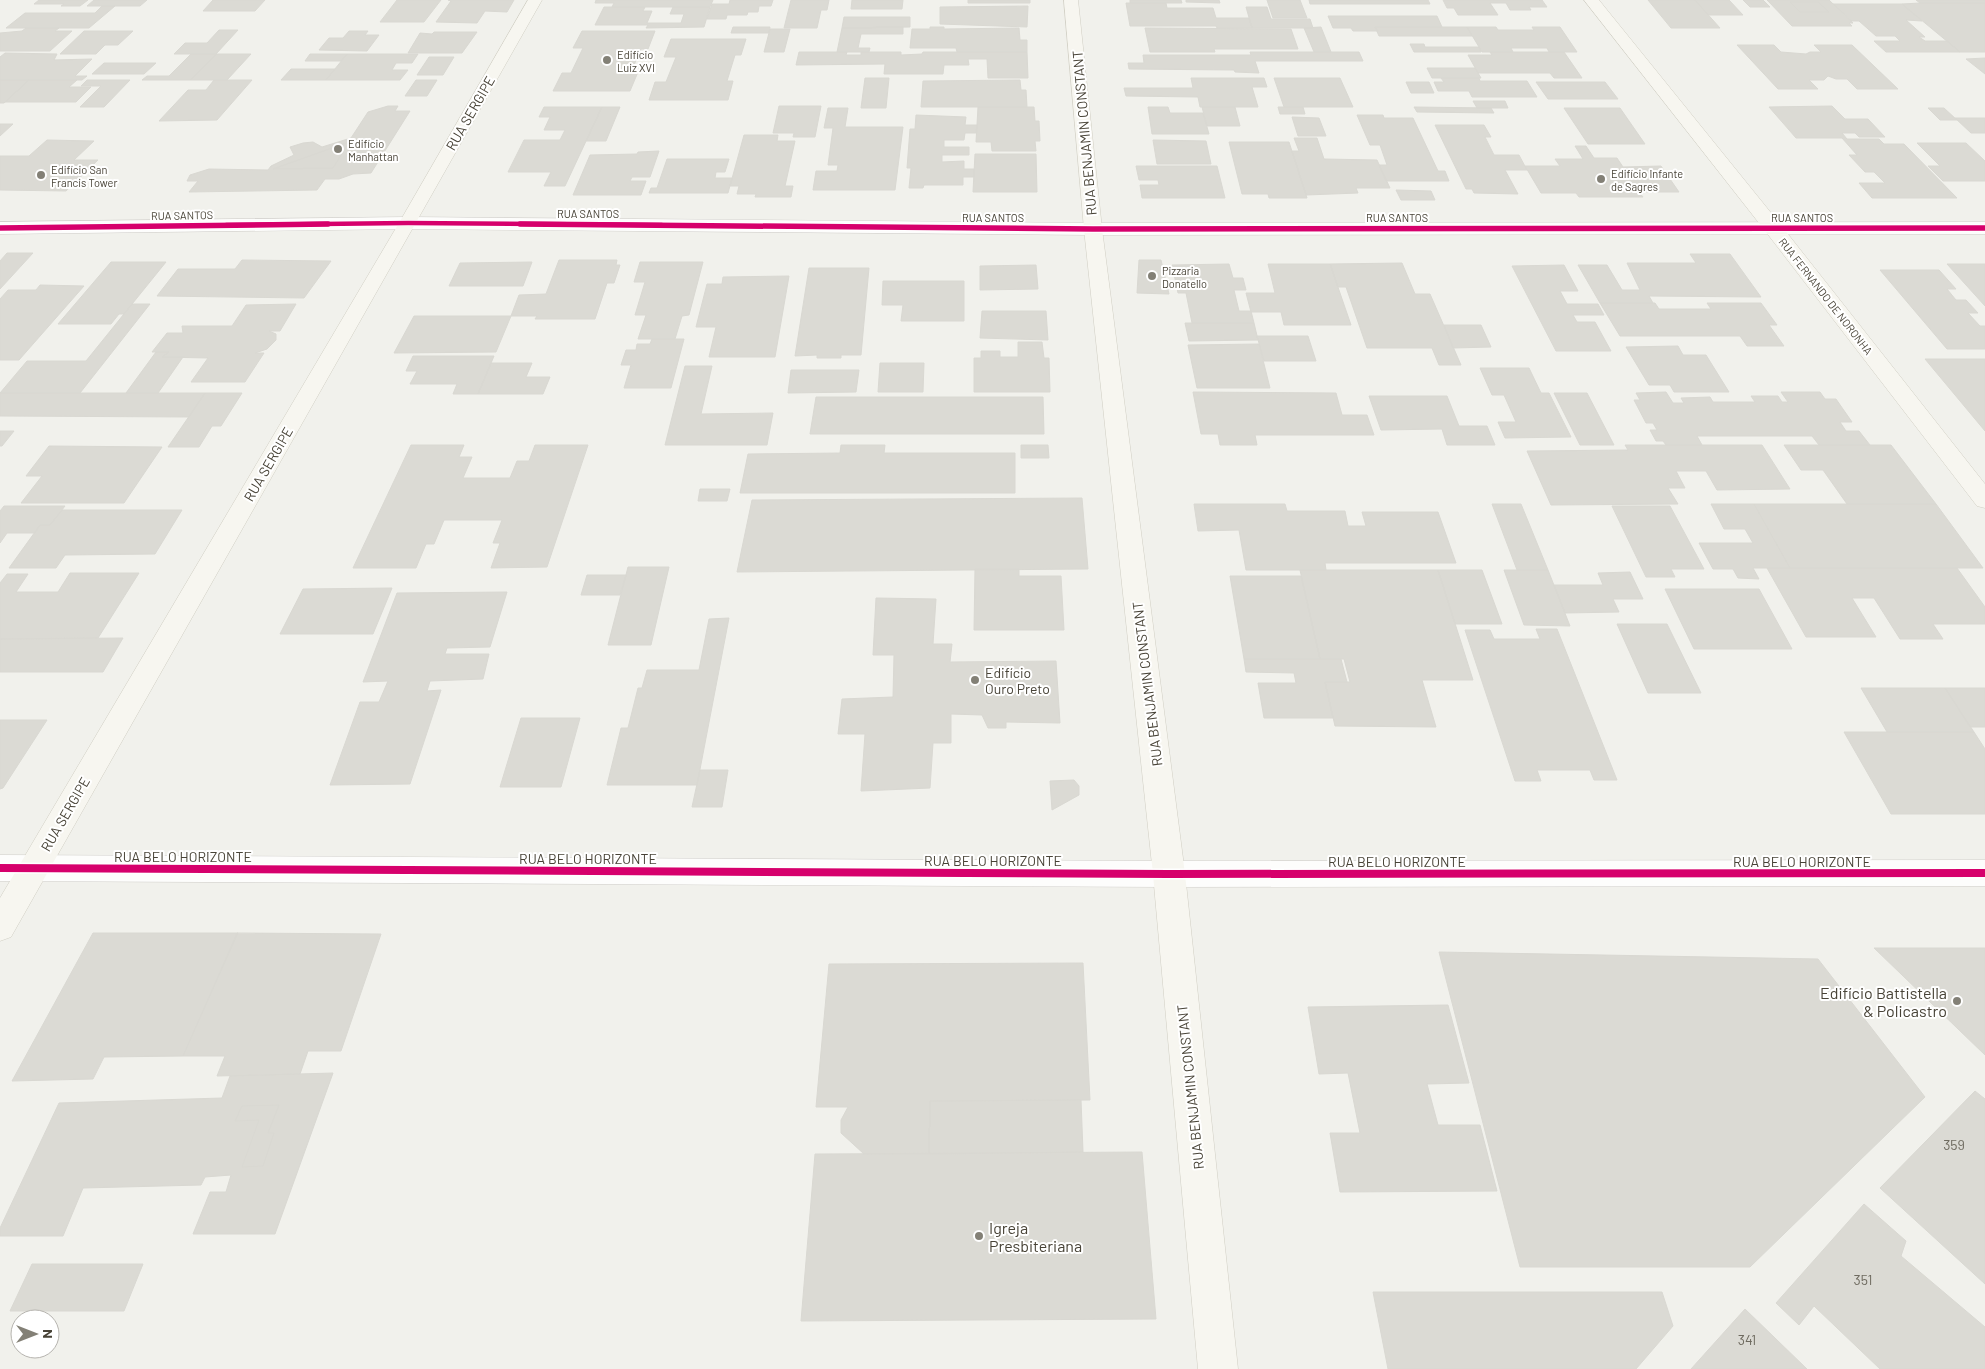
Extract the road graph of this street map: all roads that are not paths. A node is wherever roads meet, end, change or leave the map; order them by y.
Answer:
1 (534, 0) edge
2 (1071, 0) edge
3 (1591, 0) edge
4 (408, 223) junction
5 (0, 228) edge
6 (1774, 228) junction
7 (1985, 228) edge
8 (1093, 229) junction
9 (1985, 500) edge
10 (0, 868) edge
11 (34, 868) junction
12 (1985, 873) edge
13 (1169, 874) junction
14 (0, 927) edge
15 (1218, 1369) edge

1 - 4 street, RUA SERGIPE
2 - 8 street, RUA BENJAMIN CONSTANT
3 - 6 street, RUA FERNANDO DE NORONHA
4 - 5 street, RUA SANTOS
4 - 8 street, RUA SANTOS
4 - 11 street, RUA SERGIPE
6 - 7 street, RUA SANTOS
6 - 8 street, RUA SANTOS
6 - 9 street, RUA FERNANDO DE NORONHA
8 - 13 street, RUA BENJAMIN CONSTANT
10 - 11 street, RUA BELO HORIZONTE
11 - 13 street, RUA BELO HORIZONTE
11 - 14 street, RUA SERGIPE
12 - 13 street, RUA BELO HORIZONTE
13 - 15 street, RUA BENJAMIN CONSTANT

